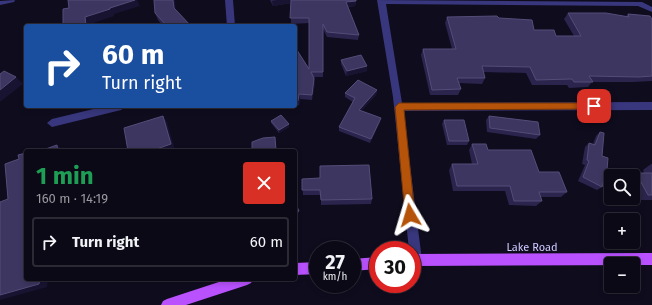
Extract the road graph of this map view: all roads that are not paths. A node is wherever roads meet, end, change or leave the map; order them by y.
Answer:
1 (11, 0) edge
2 (228, 0) edge
3 (381, 1) edge
4 (0, 3) edge
5 (650, 7) edge
6 (231, 24) edge
7 (652, 106) edge
8 (399, 107) junction
9 (113, 108) edge
10 (52, 123) dead end
11 (412, 241) edge
12 (652, 259) edge
13 (421, 260) edge
14 (309, 268) edge
15 (297, 269) edge
16 (241, 281) edge
17 (167, 305) edge

1 - 4 street
2 - 6 street
3 - 5 street
3 - 8 street
7 - 8 street
8 - 11 street
9 - 10 street
12 - 13 main road, Lake Road
14 - 15 main road
16 - 17 main road

